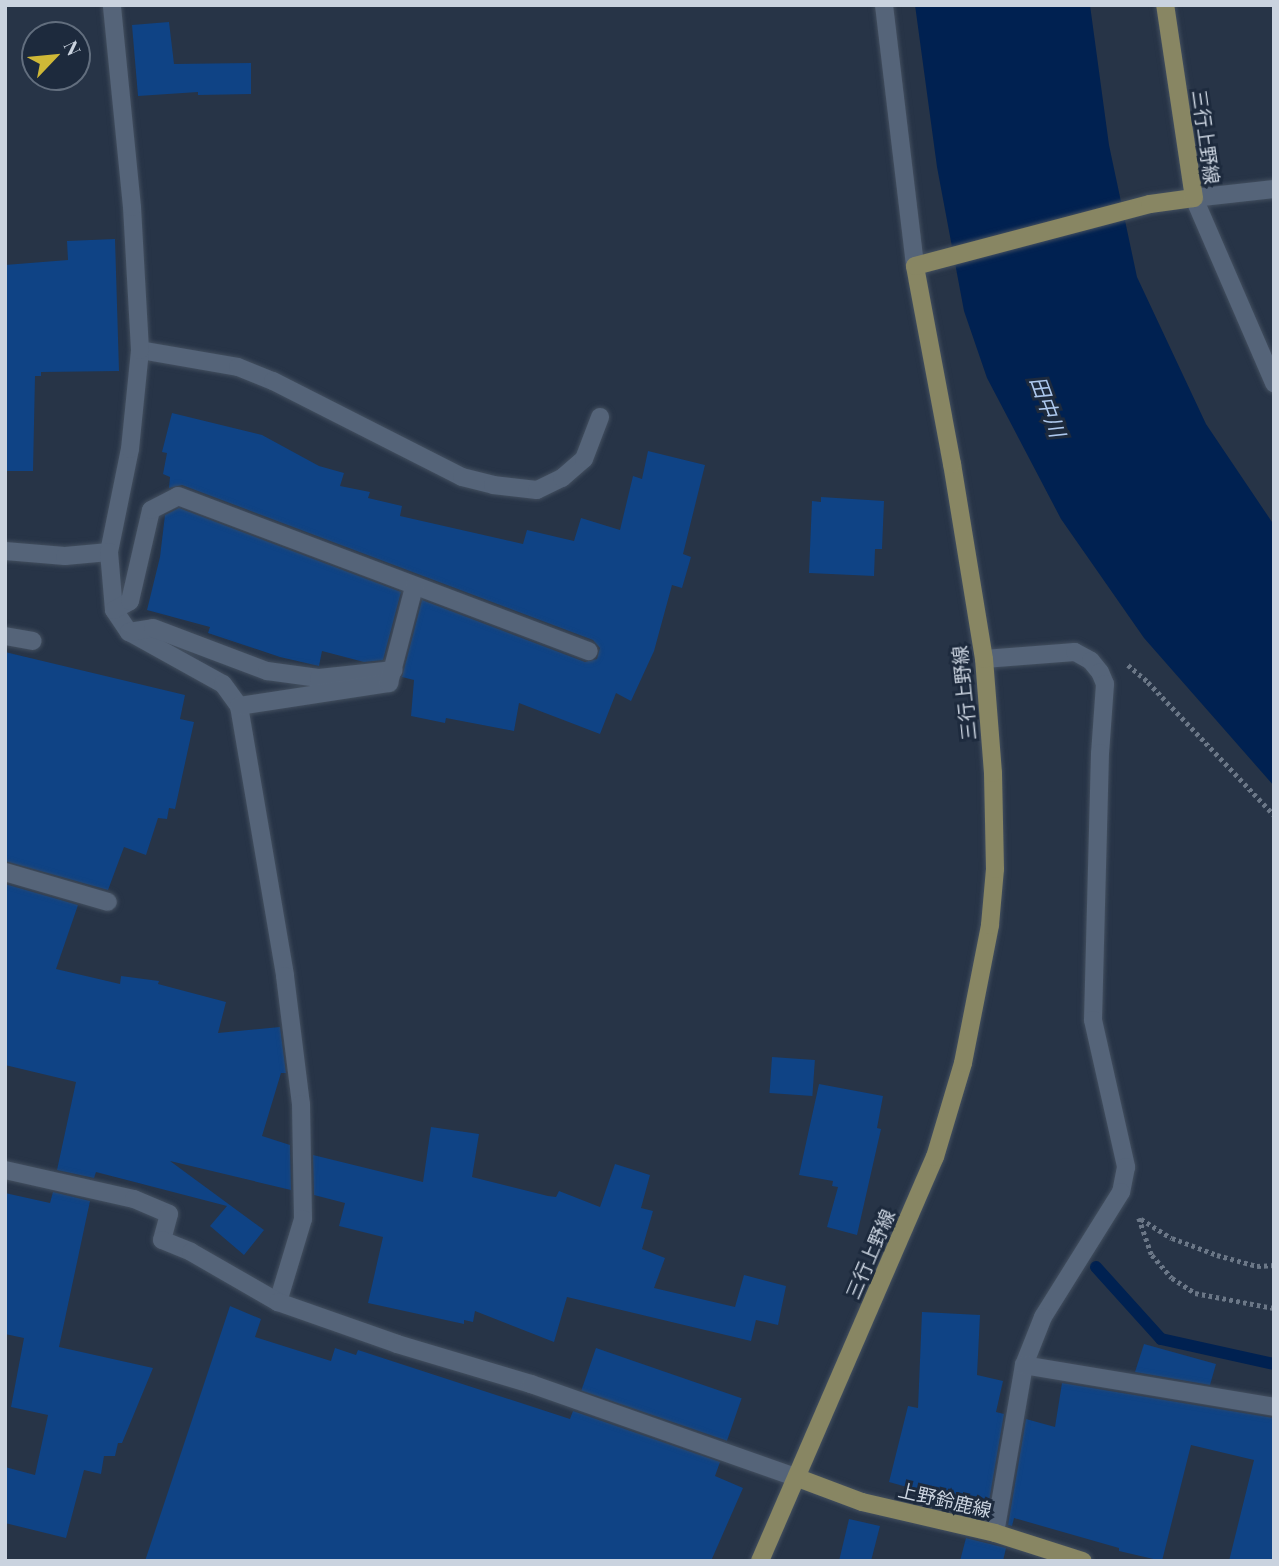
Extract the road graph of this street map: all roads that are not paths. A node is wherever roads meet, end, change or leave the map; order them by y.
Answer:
1 (112, 5) edge
2 (884, 5) edge
3 (1165, 5) edge
4 (1274, 188) edge
5 (1194, 198) junction
6 (915, 266) junction
7 (140, 350) junction
8 (1274, 383) edge
9 (600, 418) dead end
10 (5, 551) edge
11 (109, 552) junction
12 (414, 587) junction
13 (114, 610) junction
14 (129, 632) junction
15 (5, 636) edge
16 (33, 641) dead end
17 (589, 651) dead end
18 (984, 659) junction
19 (394, 670) junction
20 (239, 706) junction
21 (5, 872) edge
22 (108, 902) dead end
23 (5, 1170) edge
24 (278, 1302) junction
25 (1024, 1365) junction
26 (1274, 1407) edge
27 (798, 1478) junction
28 (995, 1532) junction
29 (760, 1561) edge
30 (1083, 1561) edge

1 - 7 street
2 - 6 street
3 - 5 main road, 三行上野線
4 - 5 street
5 - 6 main road, 三行上野線
5 - 8 street
6 - 18 main road, 三行上野線
7 - 9 street
7 - 11 street
10 - 11 street
11 - 13 street
12 - 13 street
12 - 17 street
12 - 19 street
13 - 14 street
14 - 19 street
14 - 20 street
15 - 16 street
18 - 25 street
18 - 27 main road, 三行上野線
19 - 20 street
20 - 24 street
21 - 22 street
23 - 24 street
24 - 27 street
25 - 26 street
25 - 28 street
27 - 28 main road, 上野鈴鹿線
27 - 29 main road, 三行上野線
28 - 30 main road, 上野鈴鹿線

